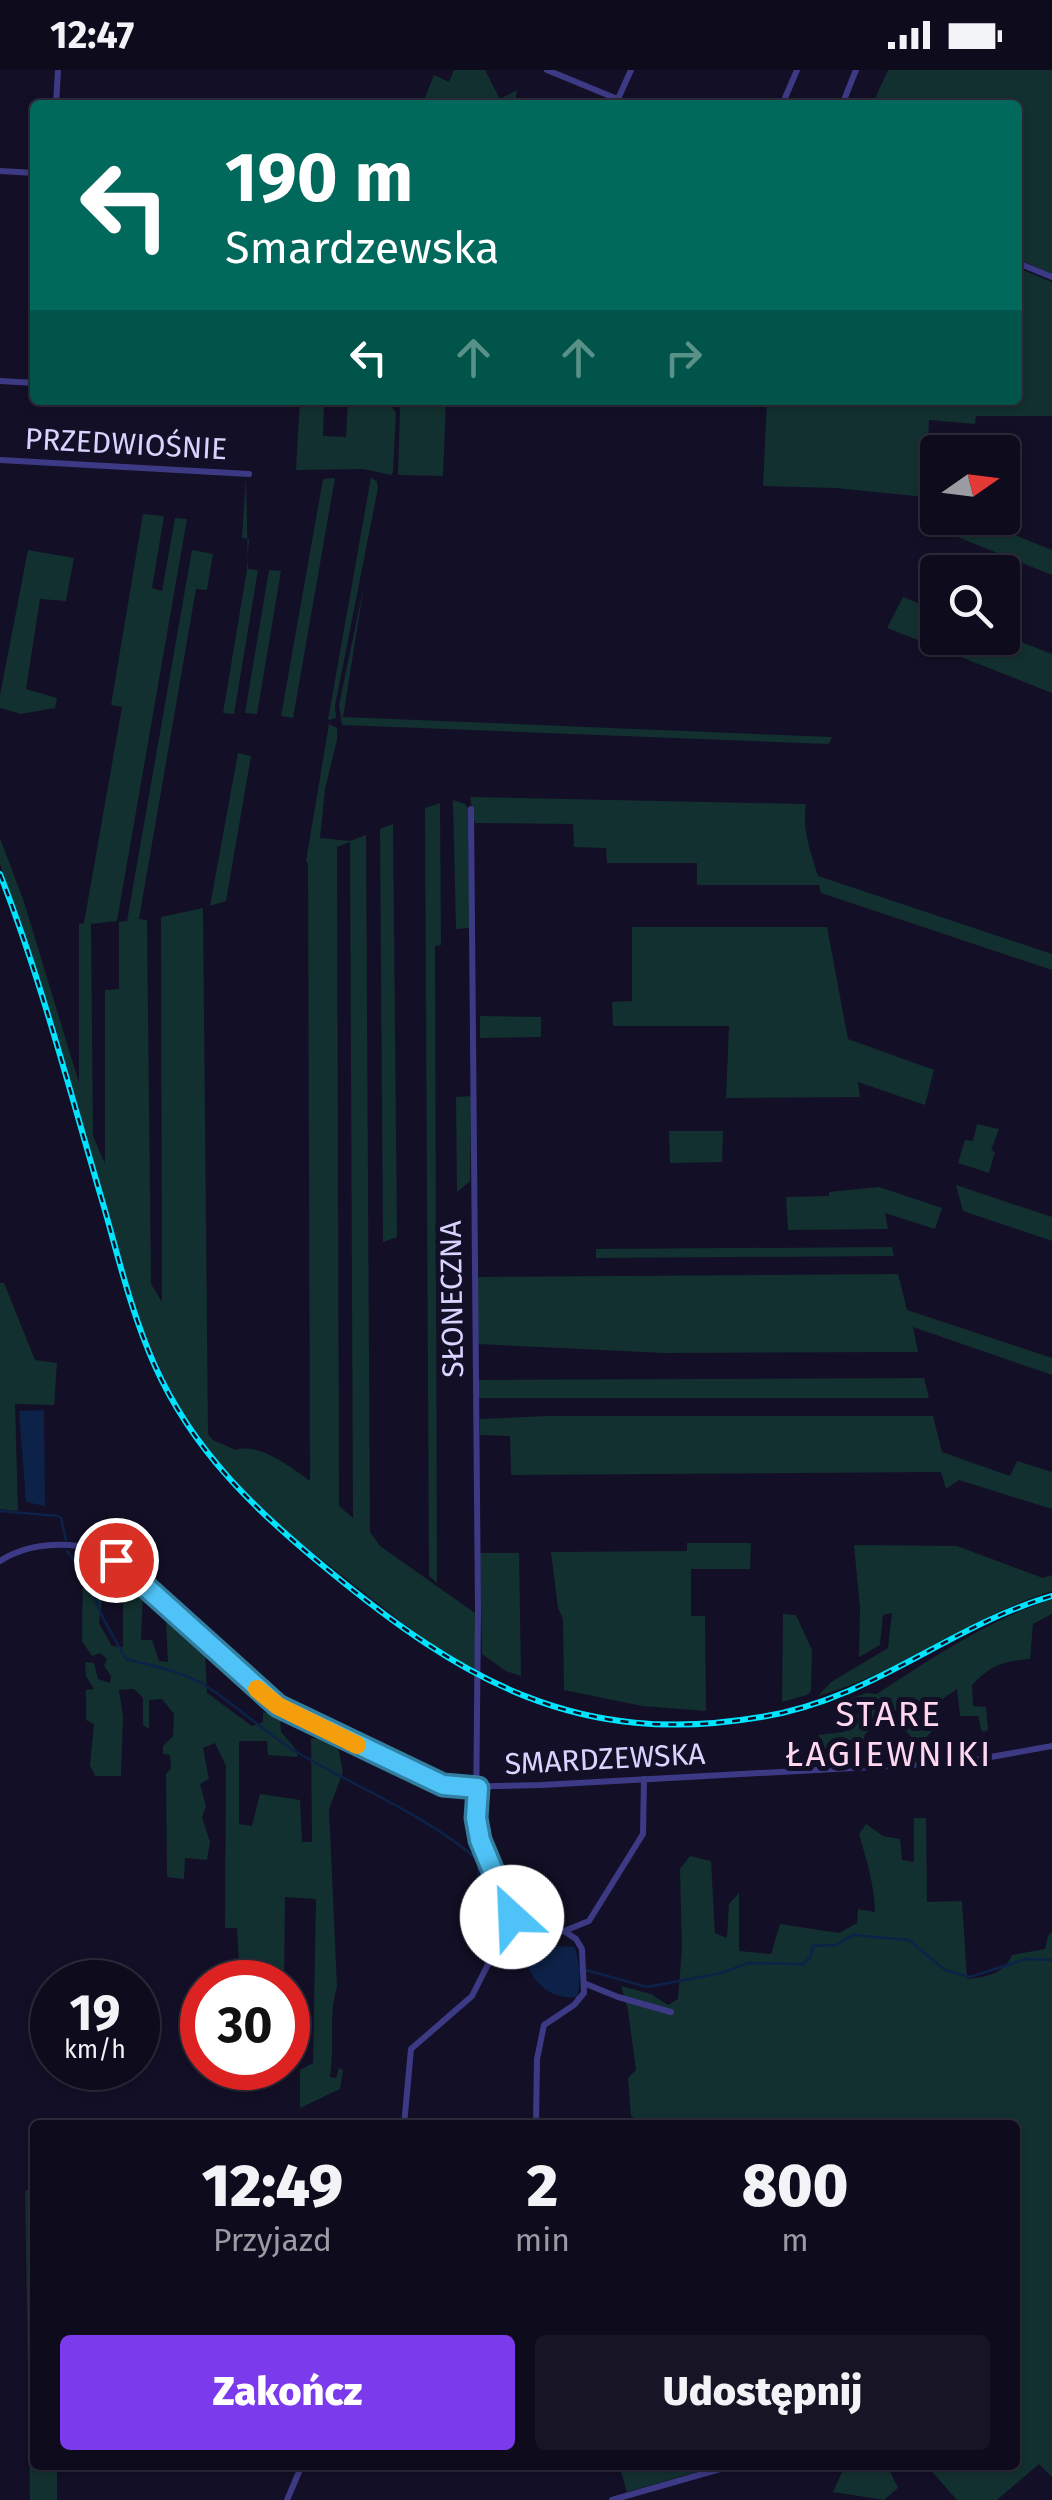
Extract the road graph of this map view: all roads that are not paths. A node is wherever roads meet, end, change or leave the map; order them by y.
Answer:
1 (58, 70) edge
2 (547, 70) edge
3 (631, 70) edge
4 (797, 70) edge
5 (856, 70) edge
6 (561, 73) edge
7 (618, 99) joint
8 (56, 100) edge
9 (784, 100) edge
10 (844, 100) edge
11 (0, 171) edge
12 (30, 173) edge
13 (1022, 265) edge
14 (1052, 277) edge
15 (0, 381) edge
16 (30, 383) edge
17 (0, 460) edge
18 (249, 474) dead end
19 (471, 810) dead end
20 (0, 1561) edge
21 (1052, 1746) edge
22 (644, 1779) junction
23 (478, 1788) junction
24 (512, 1921) junction
25 (564, 1932) junction
26 (585, 1983) junction
27 (671, 2012) dead end
28 (404, 2120) edge
29 (536, 2120) edge
30 (300, 2470) edge
31 (717, 2470) edge
32 (286, 2500) edge
33 (612, 2500) edge

1 - 8 street
2 - 6 street
3 - 7 street
4 - 9 street
5 - 10 street
6 - 7 street
11 - 12 street
13 - 14 street
15 - 16 street
17 - 18 street, PRZEDWIOŚNIE
19 - 23 street, SŁONECZNA
20 - 23 street, SMARDZEWSKA
21 - 22 street, SMARDZEWSKA
22 - 23 street, SMARDZEWSKA
22 - 25 street
23 - 24 street, SŁONECZNA
24 - 25 street
24 - 28 street
25 - 26 street
26 - 27 street
26 - 29 street
30 - 32 street
31 - 33 street

